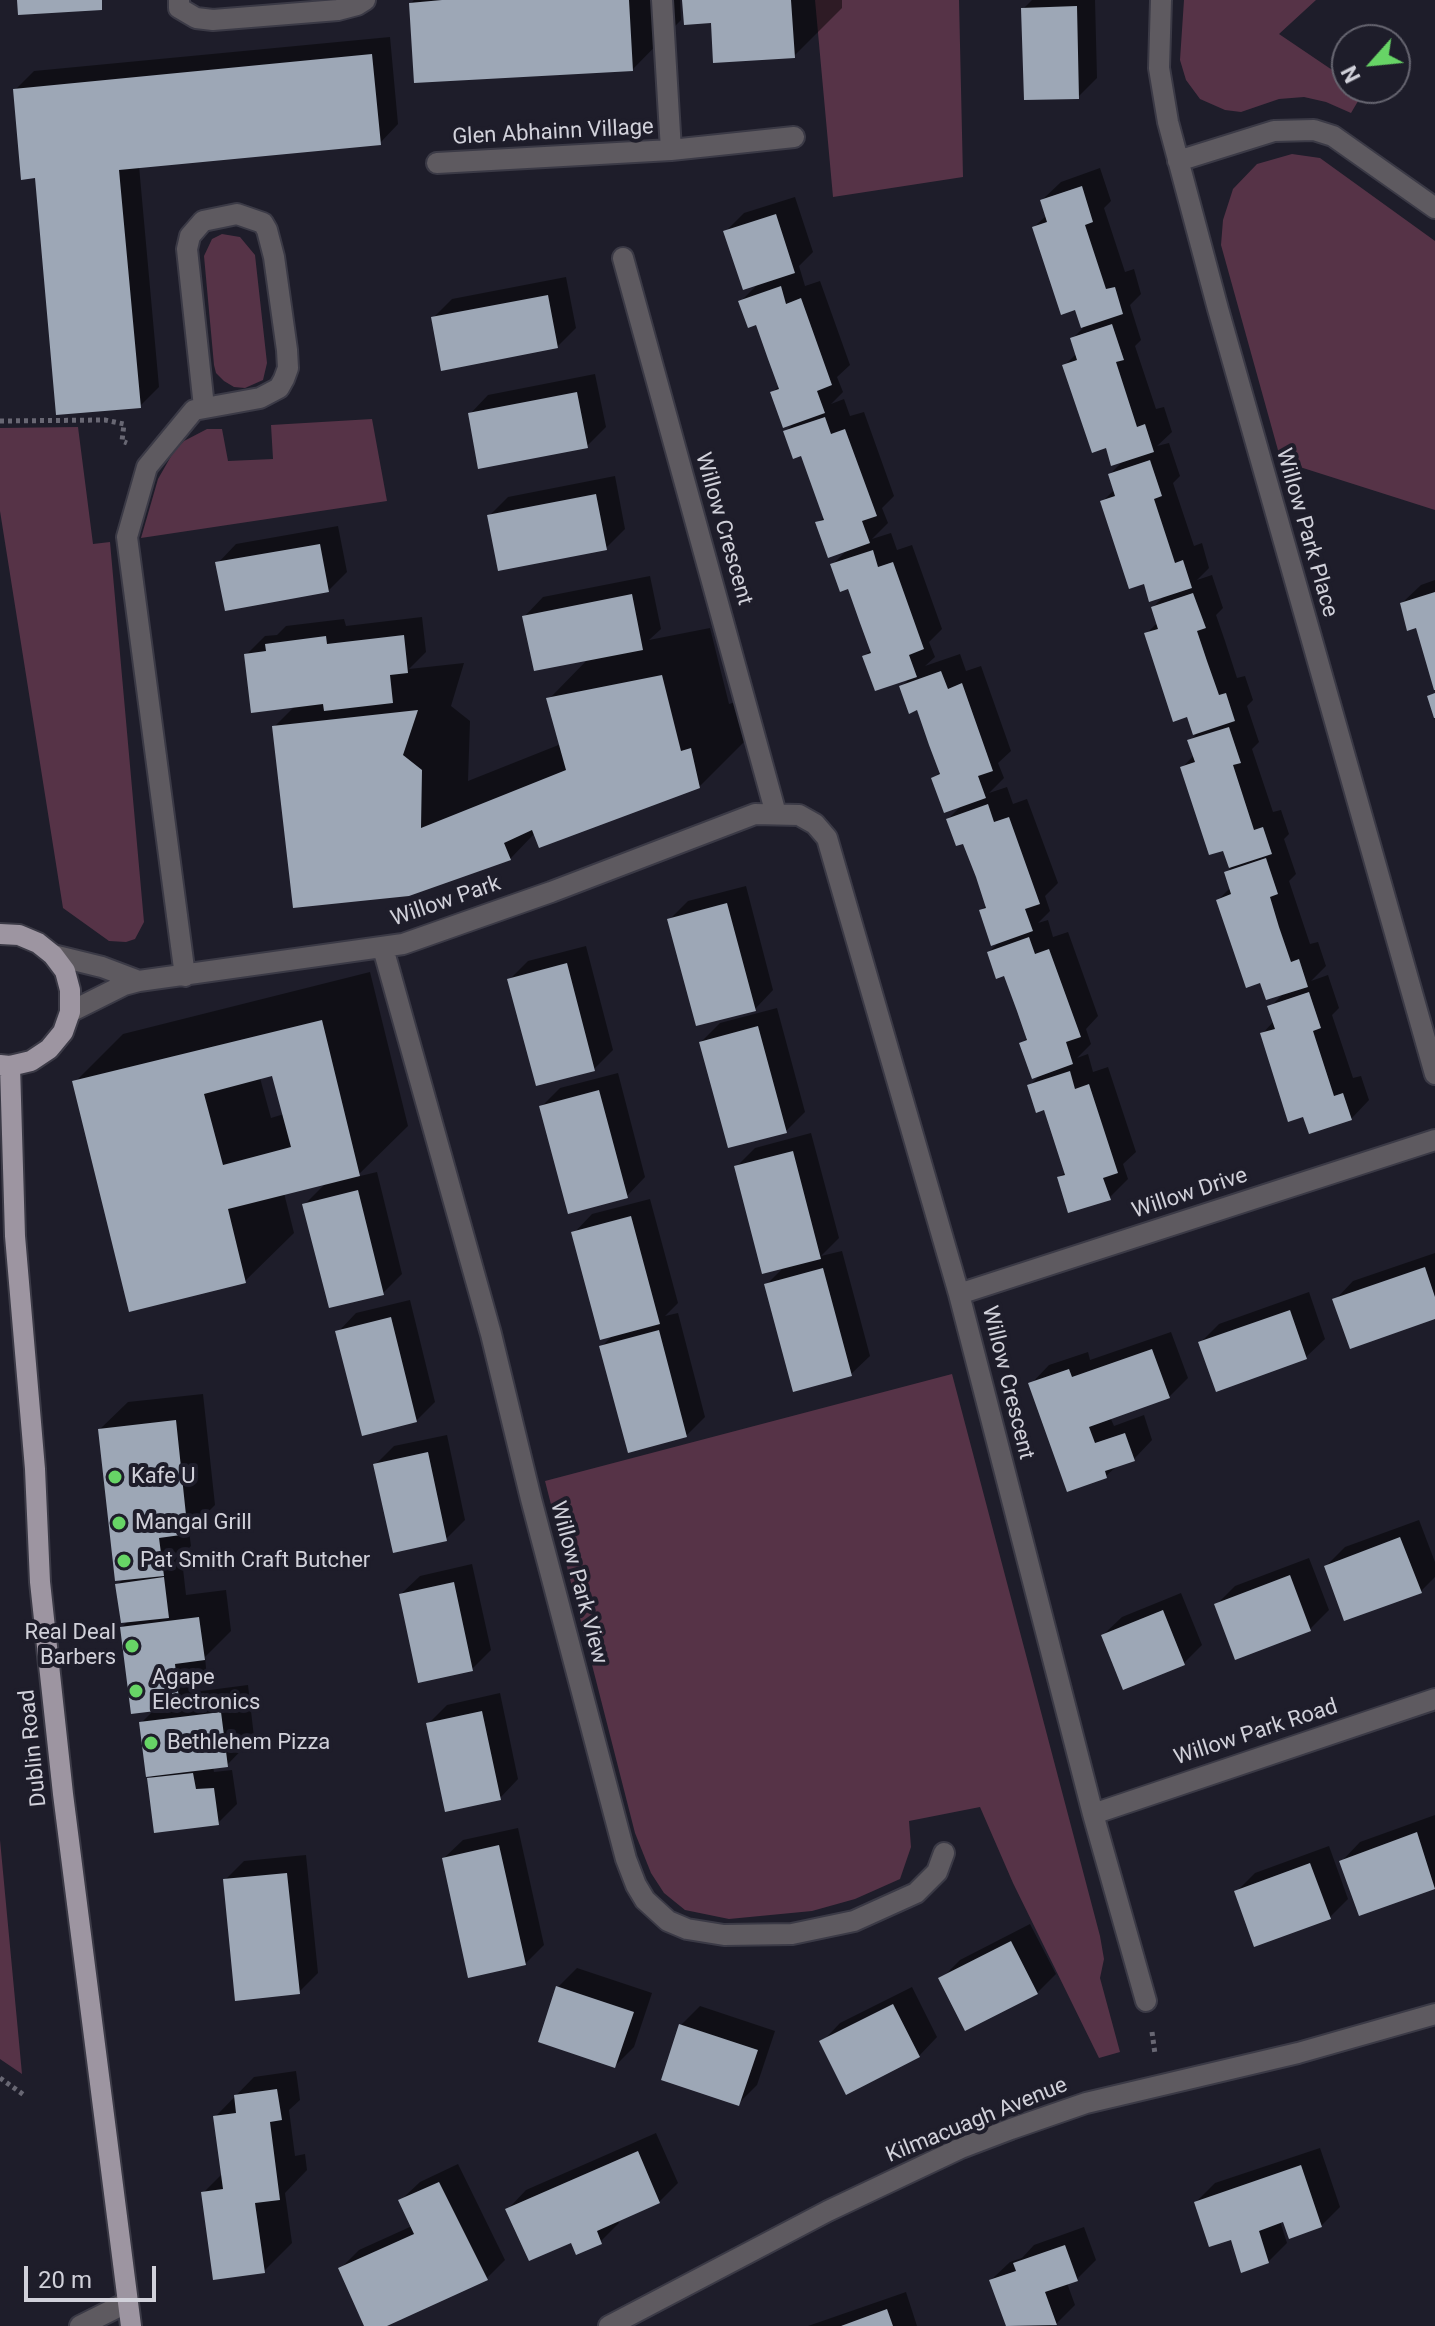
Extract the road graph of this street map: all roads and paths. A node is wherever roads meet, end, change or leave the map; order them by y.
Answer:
1 (179, 0) edge
2 (365, 0) edge
3 (662, 0) edge
4 (1161, 0) edge
5 (794, 137) dead end
6 (671, 150) junction
7 (1178, 161) junction
8 (437, 163) dead end
9 (1435, 208) edge
10 (623, 258) dead end
11 (204, 407) junction
12 (0, 421) edge
13 (155, 457) junction
14 (766, 814) junction
15 (0, 934) edge
16 (383, 948) junction
17 (53, 955) junction
18 (185, 976) junction
19 (139, 981) junction
20 (70, 1012) junction
21 (5, 1066) edge
22 (1435, 1074) edge
23 (1435, 1140) edge
24 (959, 1294) junction
25 (1435, 1699) edge
26 (1093, 1814) junction
27 (944, 1853) dead end
28 (1146, 2001) joint
29 (1435, 2014) edge
30 (0, 2078) edge
31 (1161, 2086) junction
32 (24, 2095) dead end
33 (128, 2302) junction
34 (80, 2326) edge
35 (131, 2326) edge
36 (609, 2326) edge

1 - 2 street
3 - 6 street, Glen Abhainn Village
4 - 7 street, Willow Park Place
5 - 6 street, Glen Abhainn Village
6 - 8 street, Glen Abhainn Village
7 - 9 street
7 - 22 street, Willow Park Place
10 - 14 street, Willow Crescent
11 - 11 street
11 - 13 street
12 - 13 path
13 - 18 street
14 - 16 street, Willow Park
14 - 24 street, Willow Crescent
15 - 17 main road
16 - 18 street, Willow Park
16 - 27 street, Willow Park View
17 - 19 street
17 - 20 main road
18 - 19 street, Willow Park
19 - 20 street
20 - 21 main road
21 - 33 main road, Dublin Road
23 - 24 street, Willow Drive
24 - 26 street, Willow Crescent
25 - 26 street, Willow Park Road
26 - 28 street, Willow Crescent
28 - 31 path
29 - 31 street, Kilmacuagh Avenue
30 - 32 path
31 - 36 street, Kilmacuagh Avenue
33 - 34 street
33 - 35 main road, Dublin Road

